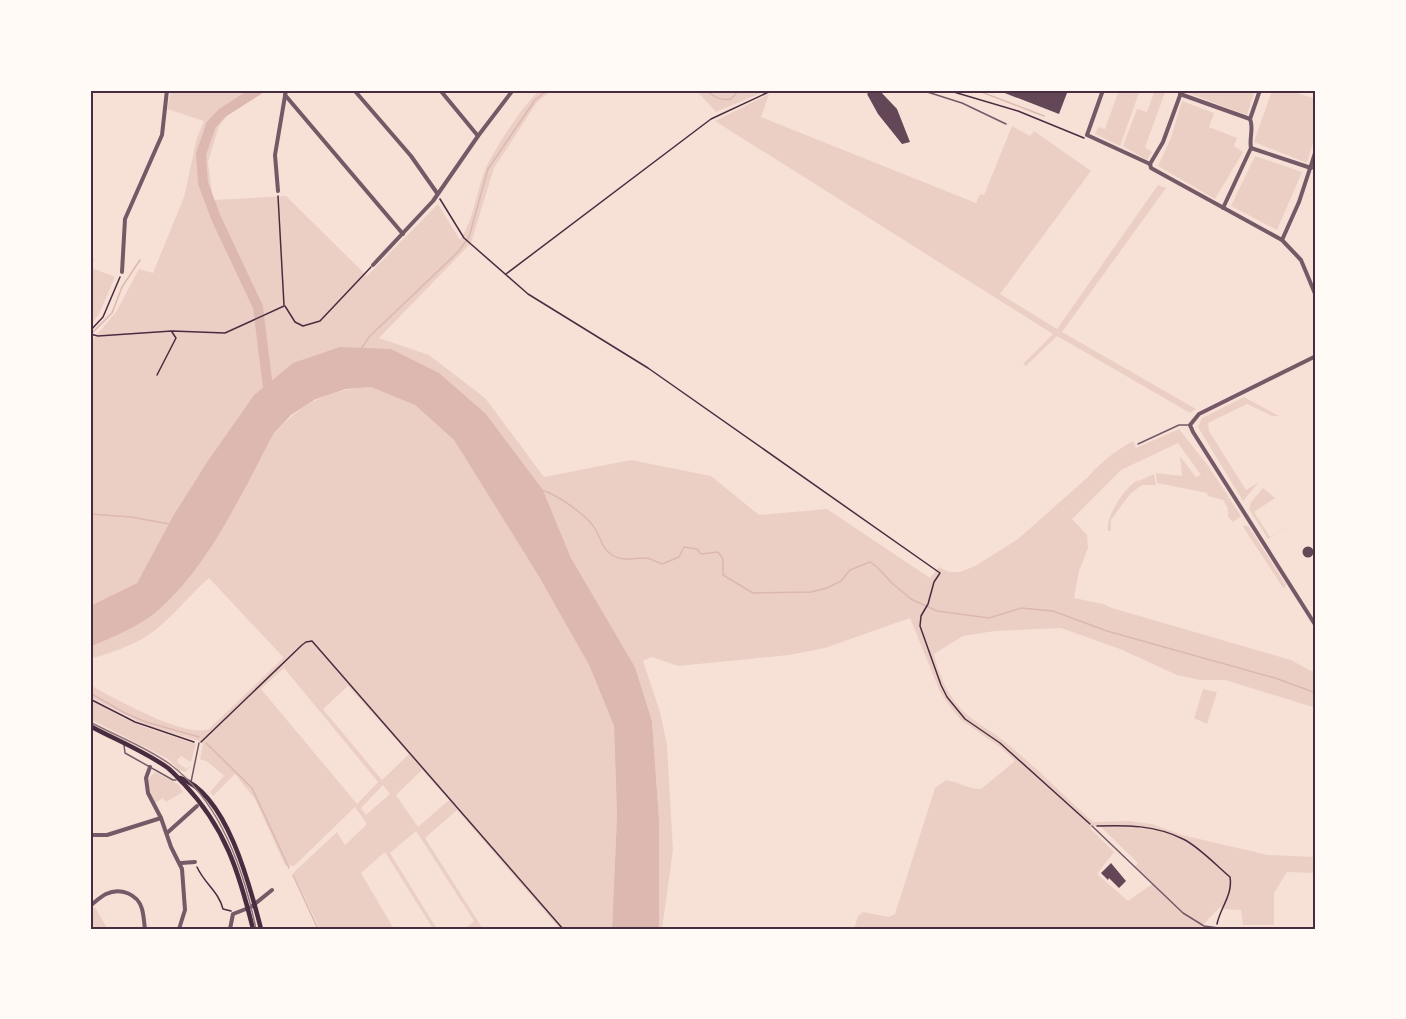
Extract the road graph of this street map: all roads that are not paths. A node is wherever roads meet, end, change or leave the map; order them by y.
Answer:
1 (168, 90) edge
2 (354, 90) edge
3 (440, 90) edge
4 (513, 90) edge
5 (921, 90) edge
6 (1103, 90) edge
7 (1260, 90) edge
8 (285, 92) edge
9 (1181, 92) edge
10 (1250, 119) junction
11 (1006, 124) dead end
12 (478, 136) junction
13 (1251, 148) junction
14 (1316, 150) edge
15 (1150, 164) junction
16 (1311, 168) junction
17 (278, 191) road end
18 (437, 193) junction
19 (1222, 208) junction
20 (403, 234) junction
21 (1282, 240) junction
22 (373, 265) road end
23 (122, 272) road end
24 (1316, 296) edge
25 (1316, 357) edge
26 (1190, 425) junction
27 (1138, 444) dead end
28 (1316, 626) edge
29 (90, 726) edge
30 (200, 743) road end
31 (124, 744) junction
32 (150, 767) junction
33 (179, 778) junction
34 (191, 782) junction
35 (197, 806) dead end
36 (161, 818) junction
37 (1092, 826) road end
38 (167, 833) junction
39 (90, 835) edge
40 (195, 862) road end
41 (181, 863) junction
42 (272, 890) dead end
43 (255, 905) junction
44 (90, 906) edge
45 (248, 909) junction
46 (1219, 928) edge
47 (145, 929) edge
48 (179, 929) edge
49 (231, 929) edge
50 (253, 929) edge
51 (261, 929) edge

1 - 23 street
2 - 18 street
3 - 12 street
4 - 12 street
5 - 11 lane
6 - 15 street
7 - 10 street
8 - 17 street
8 - 20 street
9 - 10 street
9 - 15 street
10 - 13 street
12 - 18 street
13 - 16 street
13 - 19 street
14 - 16 street
15 - 19 street
16 - 21 street
18 - 20 street
19 - 21 street
20 - 22 street
21 - 24 street
25 - 26 street
26 - 27 lane
26 - 28 street
29 - 31 main road
30 - 34 lane
31 - 32 lane
31 - 33 main road
32 - 33 lane
32 - 36 street
33 - 34 main road
33 - 45 main road
34 - 43 main road
35 - 38 street
36 - 38 street
36 - 39 street
37 - 46 lane
38 - 41 street
40 - 41 street
41 - 48 street
42 - 43 street
43 - 45 street
43 - 51 main road
44 - 47 street
45 - 49 street
45 - 50 main road

